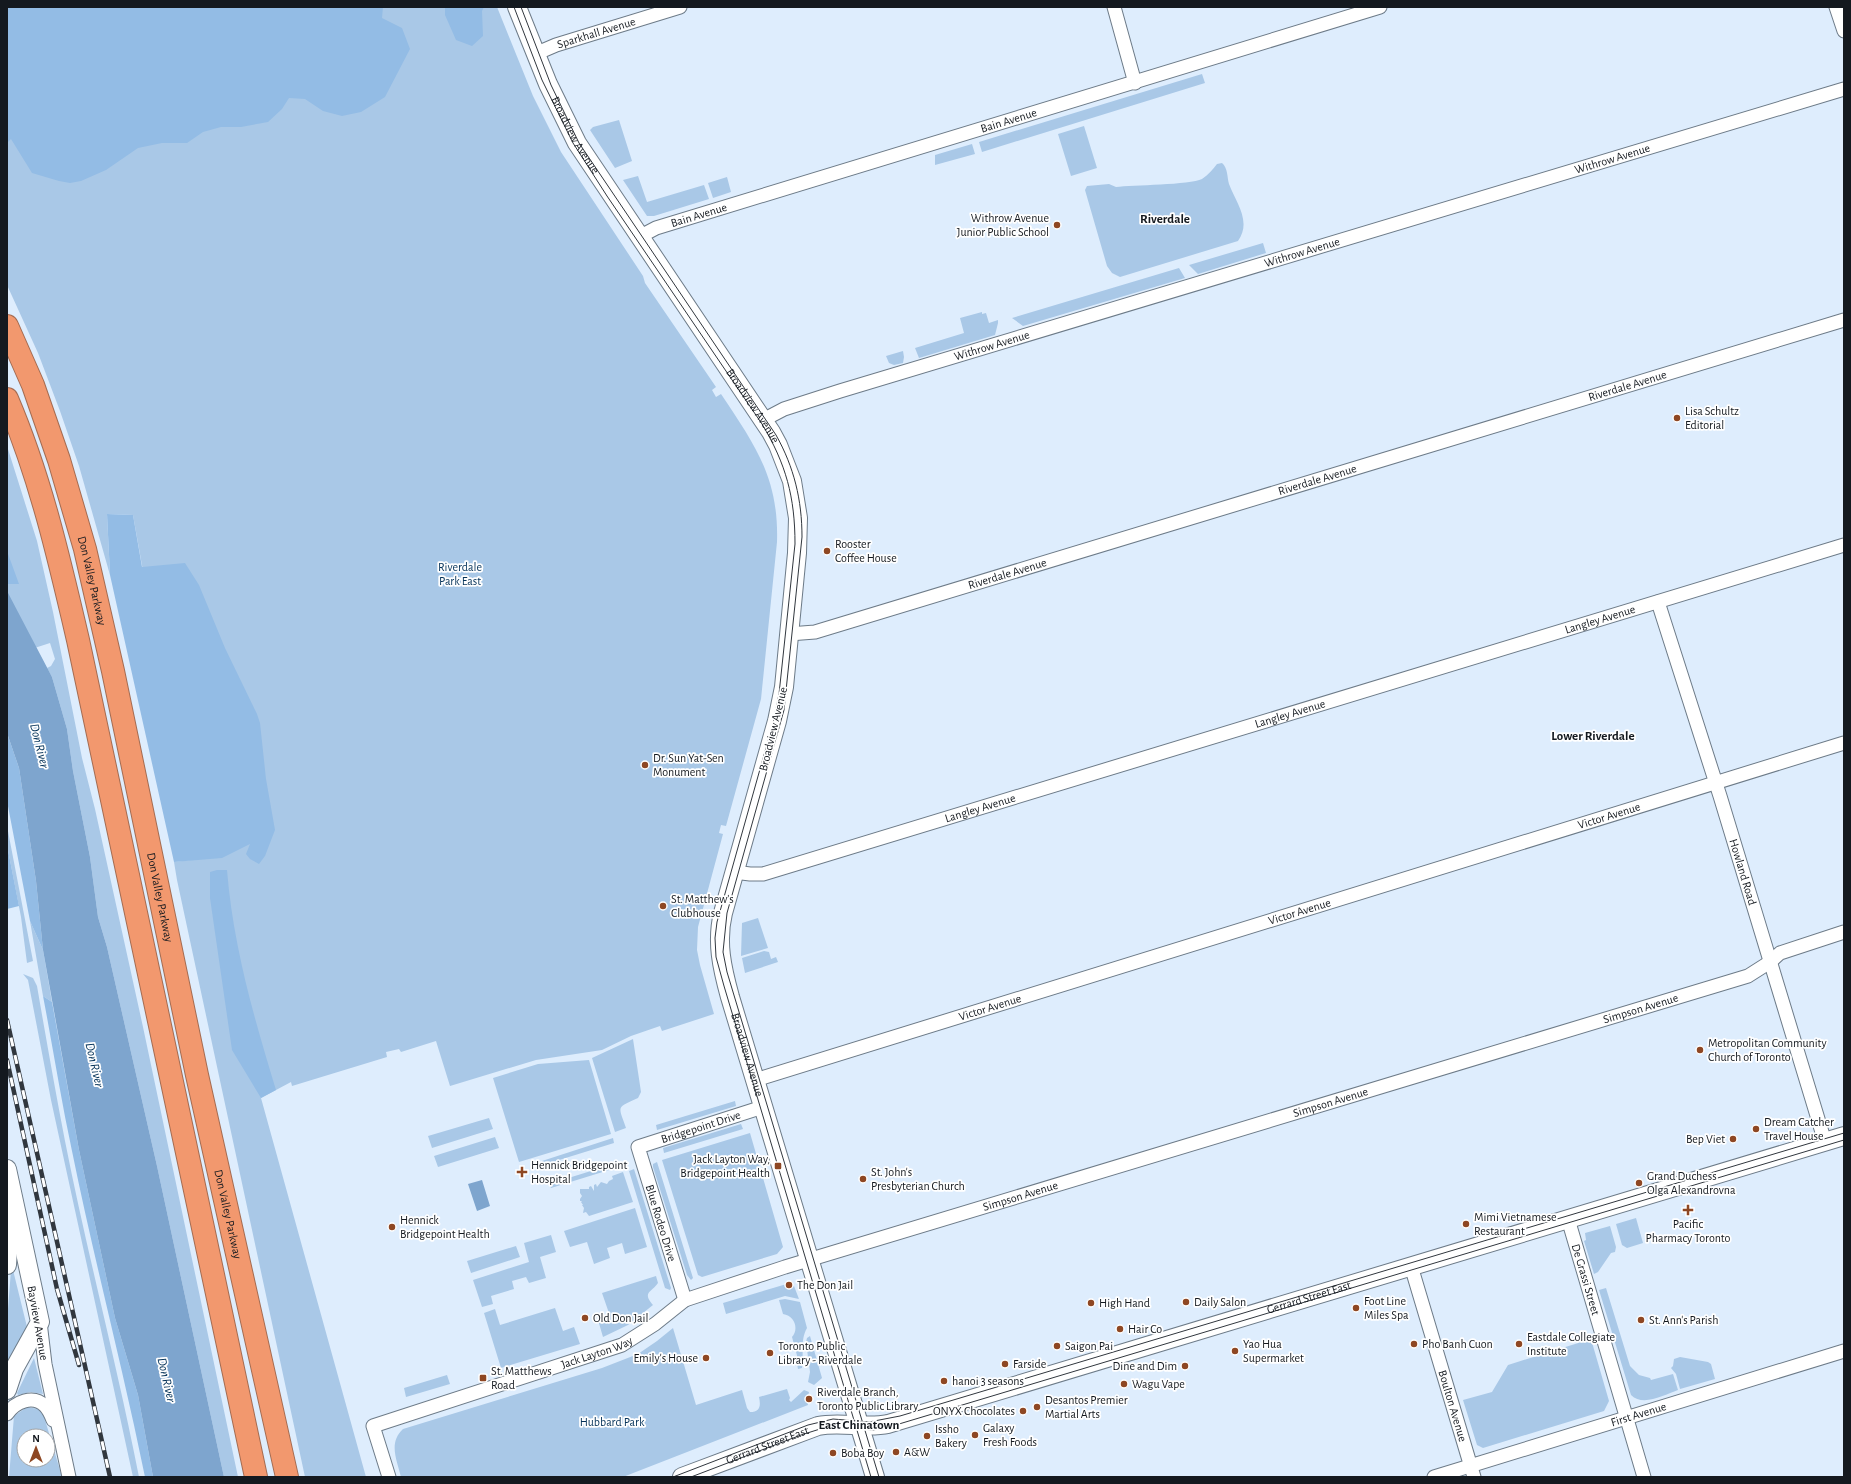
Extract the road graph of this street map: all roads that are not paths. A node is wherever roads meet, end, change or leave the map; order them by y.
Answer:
1 (517, 7) edge
2 (680, 7) edge
3 (1114, 7) edge
4 (1380, 7) edge
5 (1836, 7) edge
6 (1844, 32) edge
7 (535, 54) junction
8 (1135, 82) junction
9 (1844, 89) edge
10 (639, 237) junction
11 (1844, 320) edge
12 (7, 326) edge
13 (7, 399) edge
14 (763, 420) junction
15 (1844, 545) edge
16 (1658, 602) junction
17 (789, 634) junction
18 (1844, 743) edge
19 (1715, 783) junction
20 (734, 872) junction
21 (1844, 932) edge
22 (1770, 962) junction
23 (755, 1080) junction
24 (763, 1107) junction
25 (1844, 1136) edge
26 (1825, 1142) junction
27 (638, 1146) joint
28 (9, 1176) edge
29 (1568, 1219) junction
30 (811, 1261) junction
31 (7, 1265) edge
32 (1412, 1266) junction
33 (685, 1300) junction
34 (40, 1322) junction
35 (1844, 1352) edge
36 (7, 1390) edge
37 (7, 1414) edge
38 (1627, 1418) junction
39 (859, 1425) junction
40 (60, 1435) junction
41 (1472, 1471) edge
42 (708, 1472) edge
43 (69, 1477) edge
44 (256, 1477) edge
45 (287, 1477) edge
46 (389, 1477) edge
47 (682, 1477) edge
48 (875, 1477) edge
49 (1434, 1477) edge
50 (1644, 1477) edge

1 - 7 main road, Broadview Avenue
2 - 7 street, Sparkhall Avenue
3 - 8 street
4 - 8 street, Bain Avenue
5 - 6 street
7 - 10 main road, Broadview Avenue
8 - 10 street, Bain Avenue
9 - 14 street, Withrow Avenue
10 - 14 main road, Broadview Avenue
11 - 17 street, Riverdale Avenue
12 - 45 highway, Don Valley Parkway
13 - 44 highway
14 - 17 main road, Broadview Avenue
15 - 16 street, Langley Avenue
16 - 19 street, Howland Road
16 - 20 street, Langley Avenue
17 - 20 main road, Broadview Avenue
18 - 19 street, Victor Avenue
19 - 22 street, Howland Road
19 - 23 street, Victor Avenue
20 - 23 main road, Broadview Avenue
21 - 22 street, Simpson Avenue
22 - 26 street, Howland Road
22 - 30 street, Simpson Avenue
23 - 24 main road, Broadview Avenue
24 - 27 street, Bridgepoint Drive
24 - 30 main road, Broadview Avenue
25 - 26 main road, Gerrard Street East
26 - 29 main road, Gerrard Street East
27 - 33 street, Blue Rodeo Drive
28 - 31 main road
28 - 34 main road, Bayview Avenue
29 - 32 main road, Gerrard Street East
29 - 38 street, De Grassi Street
30 - 33 street, Jack Layton Way
30 - 39 main road, Broadview Avenue
32 - 39 main road, Gerrard Street East
32 - 41 street, Boulton Avenue
33 - 46 street, Jack Layton Way
34 - 36 main road
34 - 40 street, Bayview Avenue
35 - 38 street, First Avenue
37 - 40 street
38 - 41 street, First Avenue
38 - 50 street, De Grassi Street
39 - 42 main road, Gerrard Street East
39 - 48 main road, Broadview Avenue
40 - 43 street, Bayview Avenue
41 - 49 street, First Avenue
42 - 47 main road, Gerrard Street East

